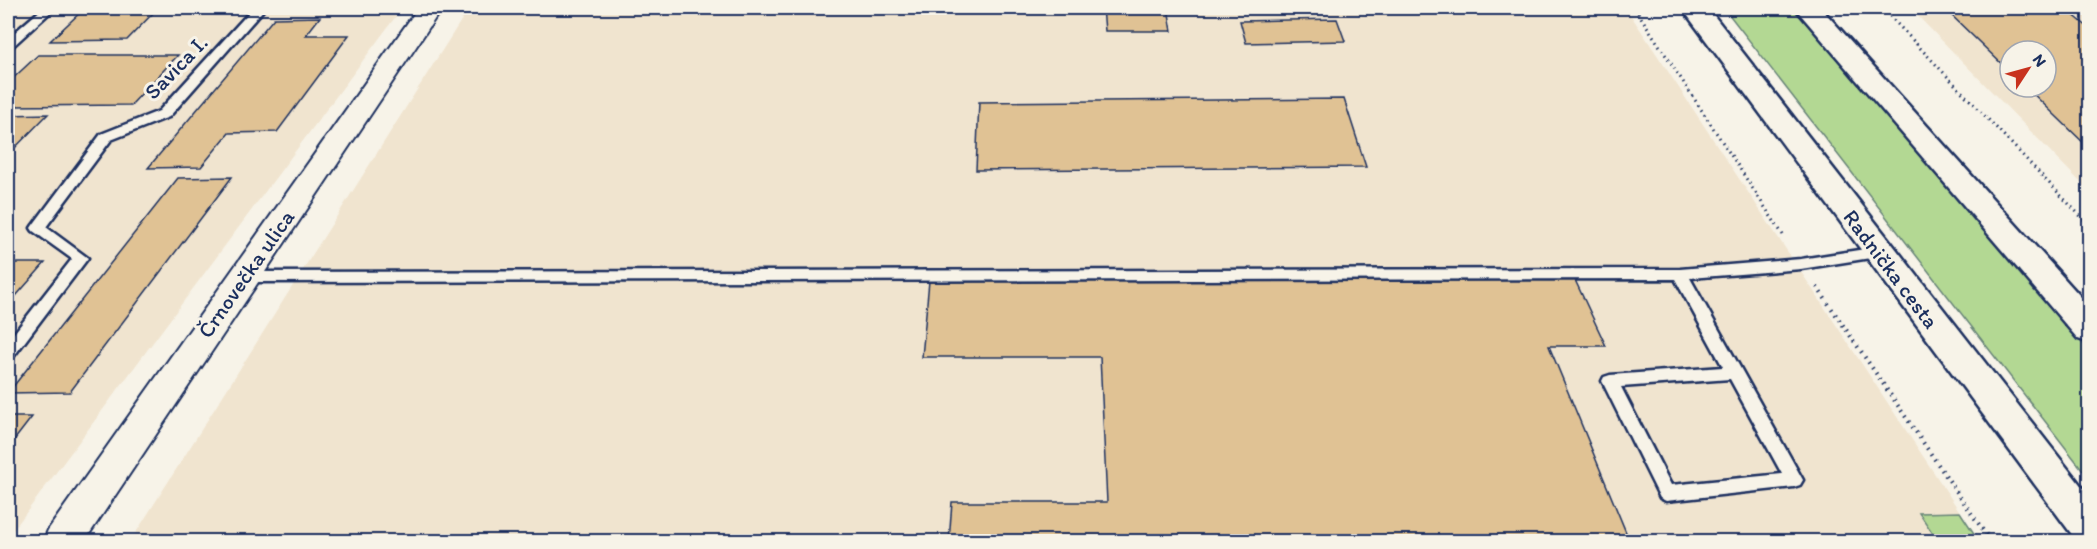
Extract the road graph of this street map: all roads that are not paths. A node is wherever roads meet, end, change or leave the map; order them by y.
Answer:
1 (49, 8) edge
2 (260, 8) edge
3 (430, 8) edge
4 (1695, 8) edge
5 (1808, 8) edge
6 (8, 44) edge
7 (1878, 252) junction
8 (1680, 274) junction
9 (244, 277) junction
10 (2090, 330) edge
11 (8, 352) edge
12 (1734, 372) junction
13 (2090, 528) edge
14 (62, 542) edge

1 - 6 lane
2 - 11 lane, Savica I.
3 - 9 street, Črnovečka ulica
4 - 7 main road, Radnička cesta
5 - 10 main road
7 - 8 lane
7 - 13 main road, Radnička cesta
8 - 9 lane
8 - 12 lane
9 - 14 street, Črnovečka ulica
12 - 12 lane

